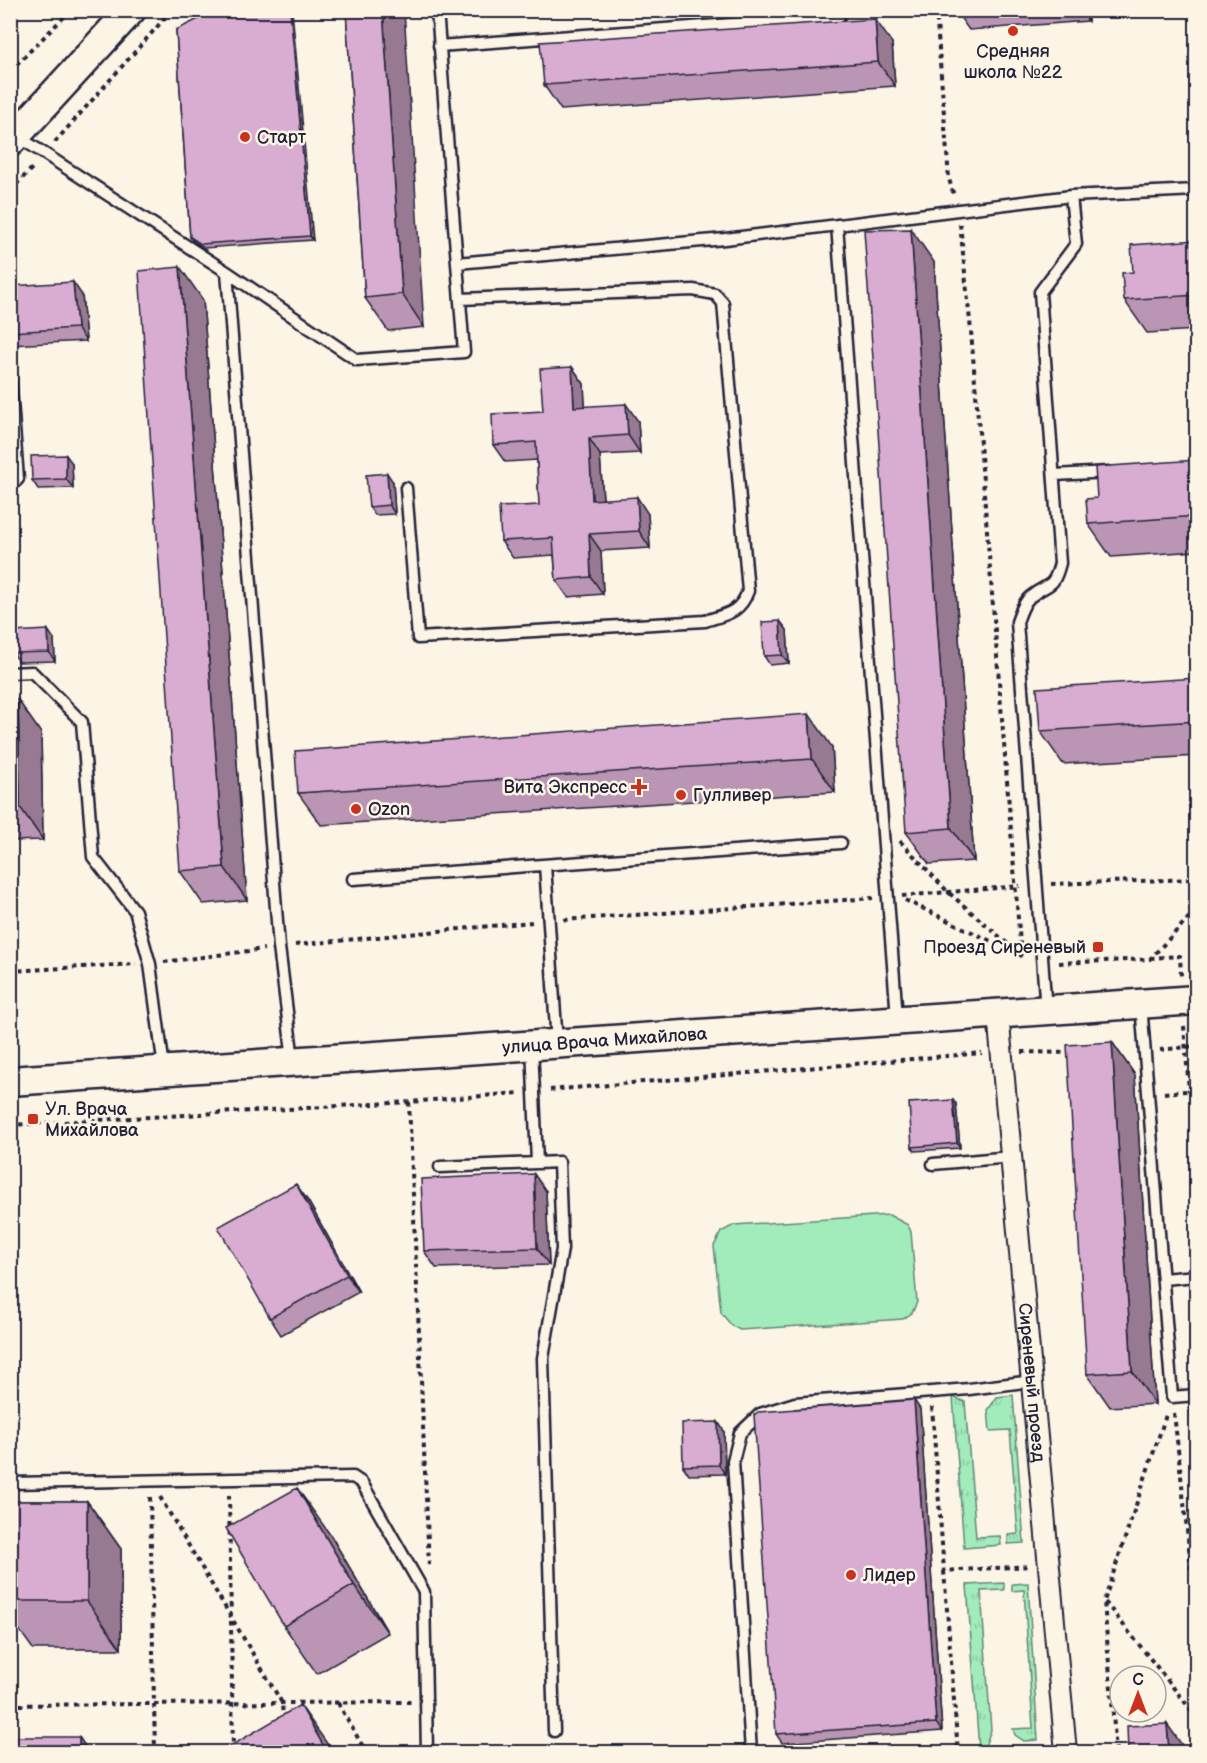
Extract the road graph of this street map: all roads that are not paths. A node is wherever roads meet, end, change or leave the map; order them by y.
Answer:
1 (131, 10) edge
2 (436, 10) edge
3 (839, 10) edge
4 (439, 46) junction
5 (13, 139) edge
6 (1197, 190) edge
7 (1071, 196) junction
8 (837, 225) junction
9 (457, 263) junction
10 (227, 272) junction
11 (460, 299) junction
12 (10, 376) edge
13 (1126, 471) edge
14 (1055, 475) junction
15 (10, 486) edge
16 (406, 488) dead end
17 (10, 673) edge
18 (841, 843) dead end
19 (545, 865) junction
20 (353, 879) dead end
21 (1197, 1000) edge
22 (1141, 1004) junction
23 (1046, 1011) junction
24 (998, 1014) junction
25 (898, 1021) junction
26 (544, 1045) junction
27 (294, 1062) junction
28 (164, 1071) junction
29 (10, 1081) edge
30 (1011, 1157) junction
31 (537, 1163) junction
32 (933, 1164) dead end
33 (441, 1167) dead end
34 (1197, 1276) edge
35 (1163, 1279) junction
36 (1032, 1381) junction
37 (1197, 1395) edge
38 (10, 1483) edge
39 (554, 1731) dead end
40 (427, 1752) edge
41 (751, 1752) edge
42 (1066, 1752) edge

1 - 5 main road
2 - 4 lane
3 - 4 lane
4 - 9 lane
5 - 10 lane
6 - 7 lane
7 - 8 lane
7 - 14 lane
8 - 9 lane
8 - 25 lane
9 - 11 lane
10 - 11 lane
10 - 27 lane
11 - 16 lane
12 - 15 lane
13 - 14 lane
14 - 23 lane
17 - 28 lane
18 - 19 lane
19 - 20 lane
19 - 26 lane
21 - 22 main road, улица Врача Михайлова
22 - 23 main road, улица Врача Михайлова
22 - 35 lane
23 - 24 main road, улица Врача Михайлова
24 - 25 main road, улица Врача Михайлова
24 - 30 street, Сиреневый проезд
25 - 26 main road, улица Врача Михайлова
26 - 27 main road, улица Врача Михайлова
26 - 31 lane
27 - 28 main road, улица Врача Михайлова
28 - 29 main road, улица Врача Михайлова
30 - 32 lane
30 - 36 street, Сиреневый проезд
31 - 33 lane
31 - 39 lane
34 - 35 lane
35 - 37 lane
36 - 41 lane
36 - 42 street, Сиреневый проезд
38 - 40 lane

